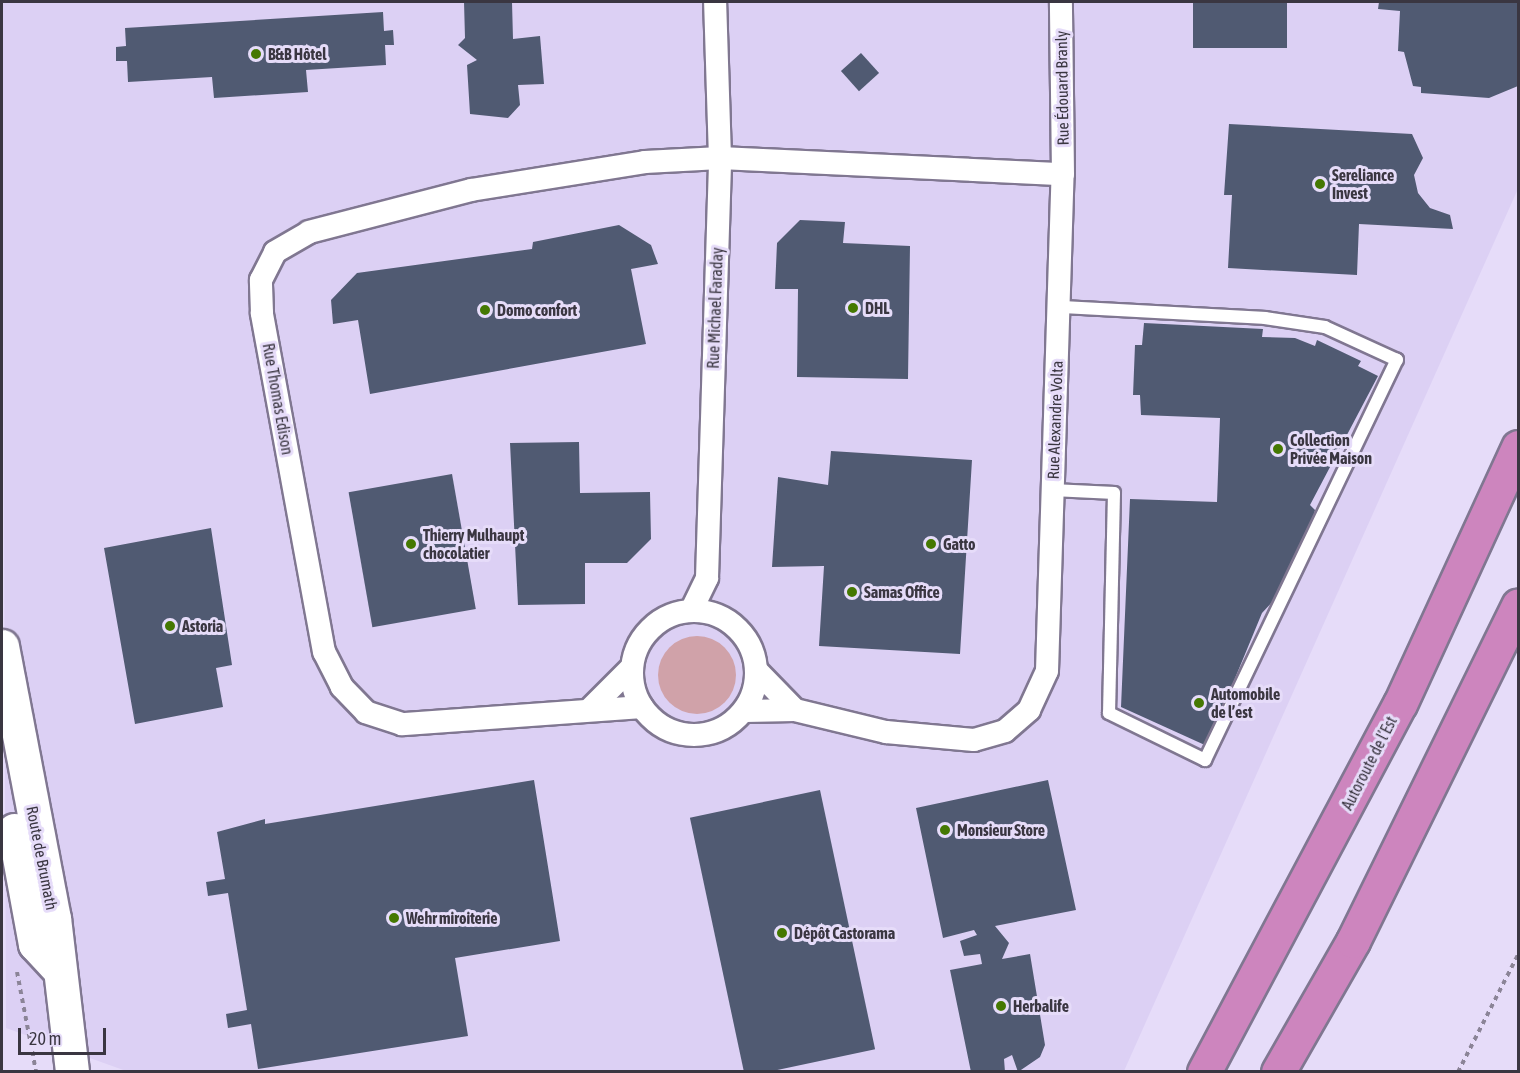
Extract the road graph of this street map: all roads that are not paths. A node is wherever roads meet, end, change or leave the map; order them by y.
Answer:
1 (716, 2) edge
2 (1061, 2) edge
3 (720, 158) junction
4 (1064, 174) junction
5 (1059, 307) junction
6 (1518, 447) edge
7 (1053, 490) junction
8 (707, 578) junction
9 (1518, 606) edge
10 (691, 611) junction
11 (722, 617) junction
12 (3, 655) edge
13 (632, 667) junction
14 (757, 671) junction
15 (642, 707) junction
16 (591, 708) junction
17 (795, 710) junction
18 (745, 711) junction
19 (72, 1071) edge
20 (1204, 1071) edge
21 (1278, 1071) edge

1 - 3 street, Rue Michael Faraday
2 - 4 street, Rue Édouard Branly
3 - 4 street
3 - 8 street, Rue Michael Faraday
3 - 16 street, Rue Thomas Edison
4 - 5 street, Rue Alexandre Volta
5 - 7 street, Rue Alexandre Volta
5 - 7 lane
6 - 20 highway, Autoroute de l’Est
7 - 17 street, Rue Alexandre Volta
8 - 10 street, Rue Michael Faraday
8 - 11 street
9 - 21 highway
10 - 11 street
10 - 13 street
11 - 14 street
12 - 19 main road, Route de Brumath
13 - 15 street
13 - 16 street
14 - 17 street
14 - 18 street
15 - 16 street, Rue Thomas Edison
15 - 18 street
17 - 18 street, Rue Alexandre Volta

